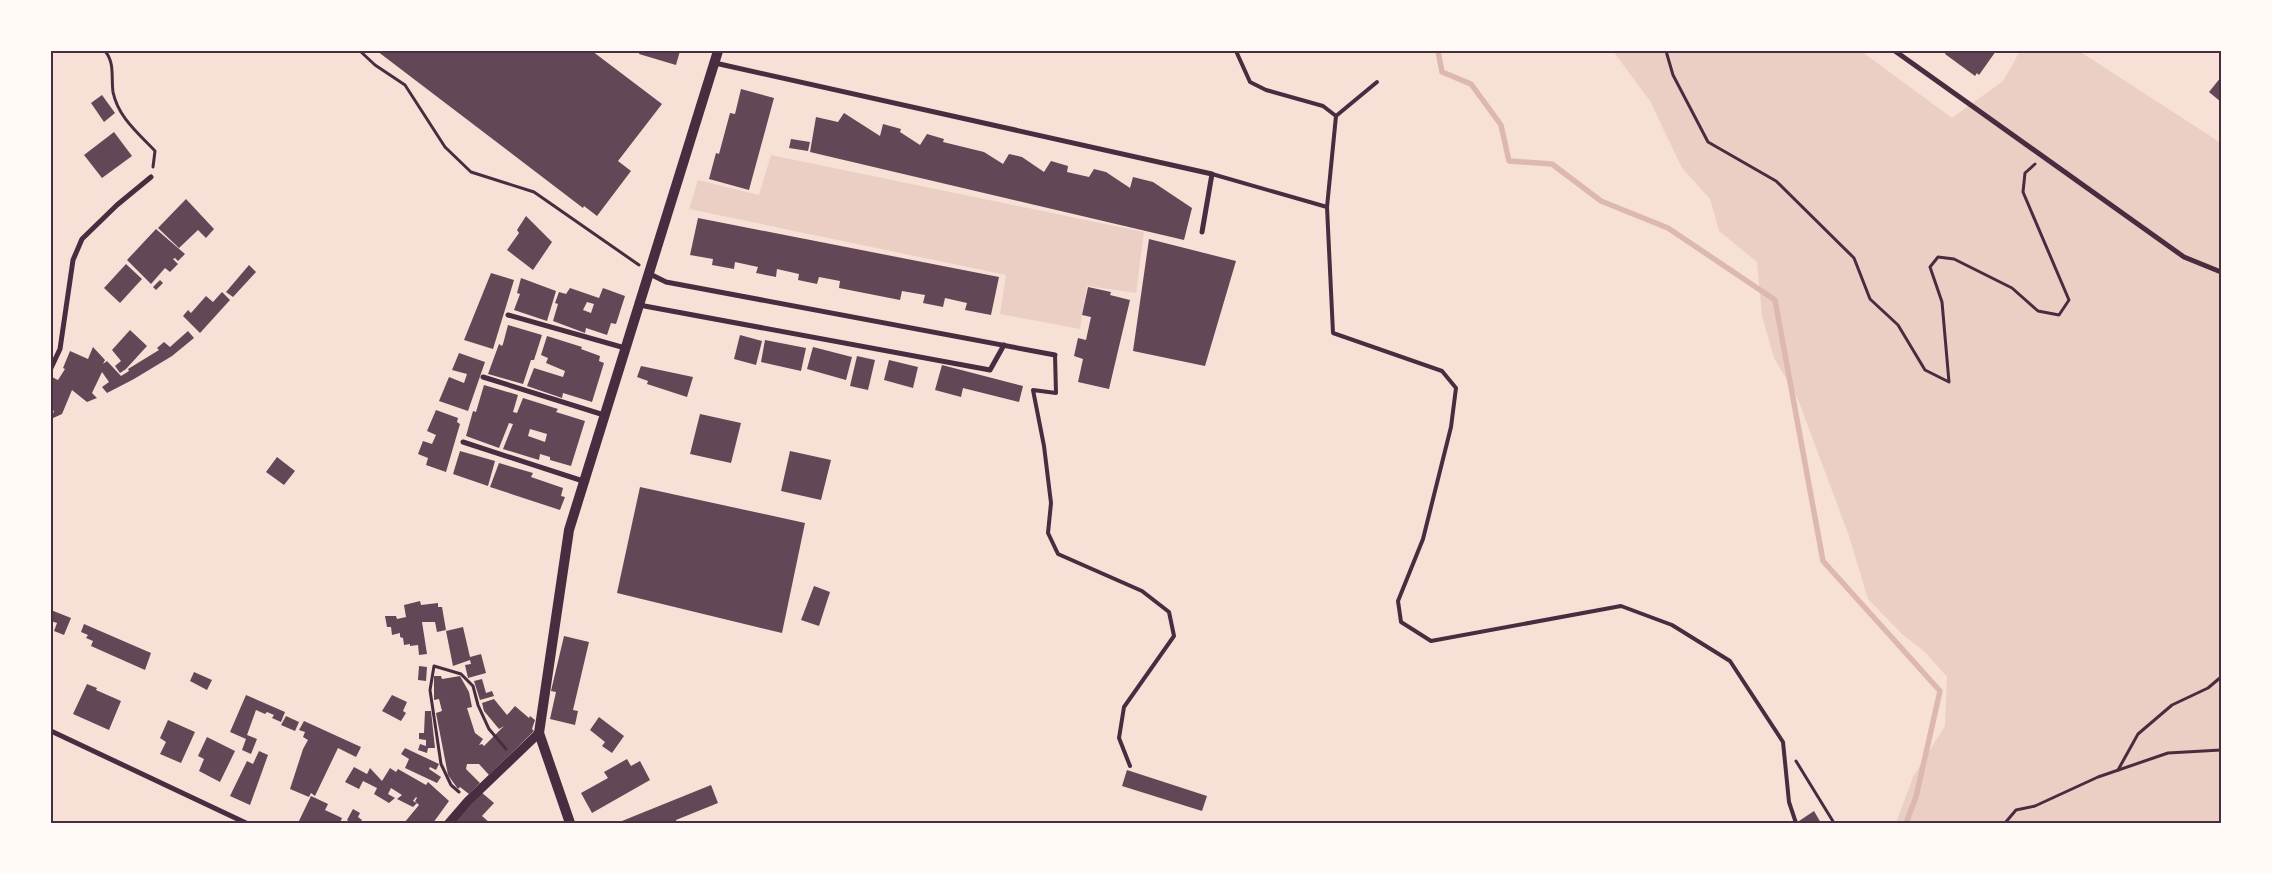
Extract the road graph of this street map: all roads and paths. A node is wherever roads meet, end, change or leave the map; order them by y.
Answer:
1 (105, 51) edge
2 (360, 51) edge
3 (718, 51) edge
4 (1236, 51) edge
5 (1666, 51) edge
6 (1895, 51) edge
7 (714, 62) junction
8 (1377, 82) dead end
9 (1336, 116) junction
10 (2042, 157) junction
11 (1212, 174) junction
12 (151, 177) joint
13 (1327, 207) junction
14 (1202, 232) dead end
15 (648, 272) junction
16 (2221, 272) edge
17 (639, 304) junction
18 (508, 315) dead end
19 (1004, 345) junction
20 (626, 349) junction
21 (1055, 355) joint
22 (51, 368) edge
23 (483, 377) dead end
24 (604, 415) junction
25 (463, 442) dead end
26 (583, 481) junction
27 (2221, 677) edge
28 (51, 731) edge
29 (539, 733) junction
30 (1783, 742) junction
31 (2221, 750) edge
32 (512, 757) junction
33 (1130, 766) dead end
34 (2118, 771) junction
35 (468, 801) junction
36 (246, 823) edge
37 (449, 823) edge
38 (570, 823) edge
39 (1796, 823) edge
40 (1834, 823) edge
41 (2005, 823) edge

1 - 12 path
2 - 15 path
3 - 7 main road
4 - 9 lane
5 - 10 path
6 - 10 street
7 - 11 street
7 - 15 main road
8 - 9 lane
9 - 13 lane
10 - 16 street
11 - 13 lane
11 - 14 street
12 - 22 street
13 - 30 lane
15 - 17 main road
15 - 19 street
17 - 19 street
17 - 20 main road
18 - 20 street
19 - 21 street
20 - 24 main road
21 - 33 lane
23 - 24 street
24 - 26 main road
25 - 26 street
26 - 29 main road
27 - 34 path
28 - 36 street
29 - 32 street
29 - 38 main road
30 - 39 lane
30 - 40 path
31 - 34 path
32 - 35 street
32 - 35 path
34 - 41 path
35 - 37 street

